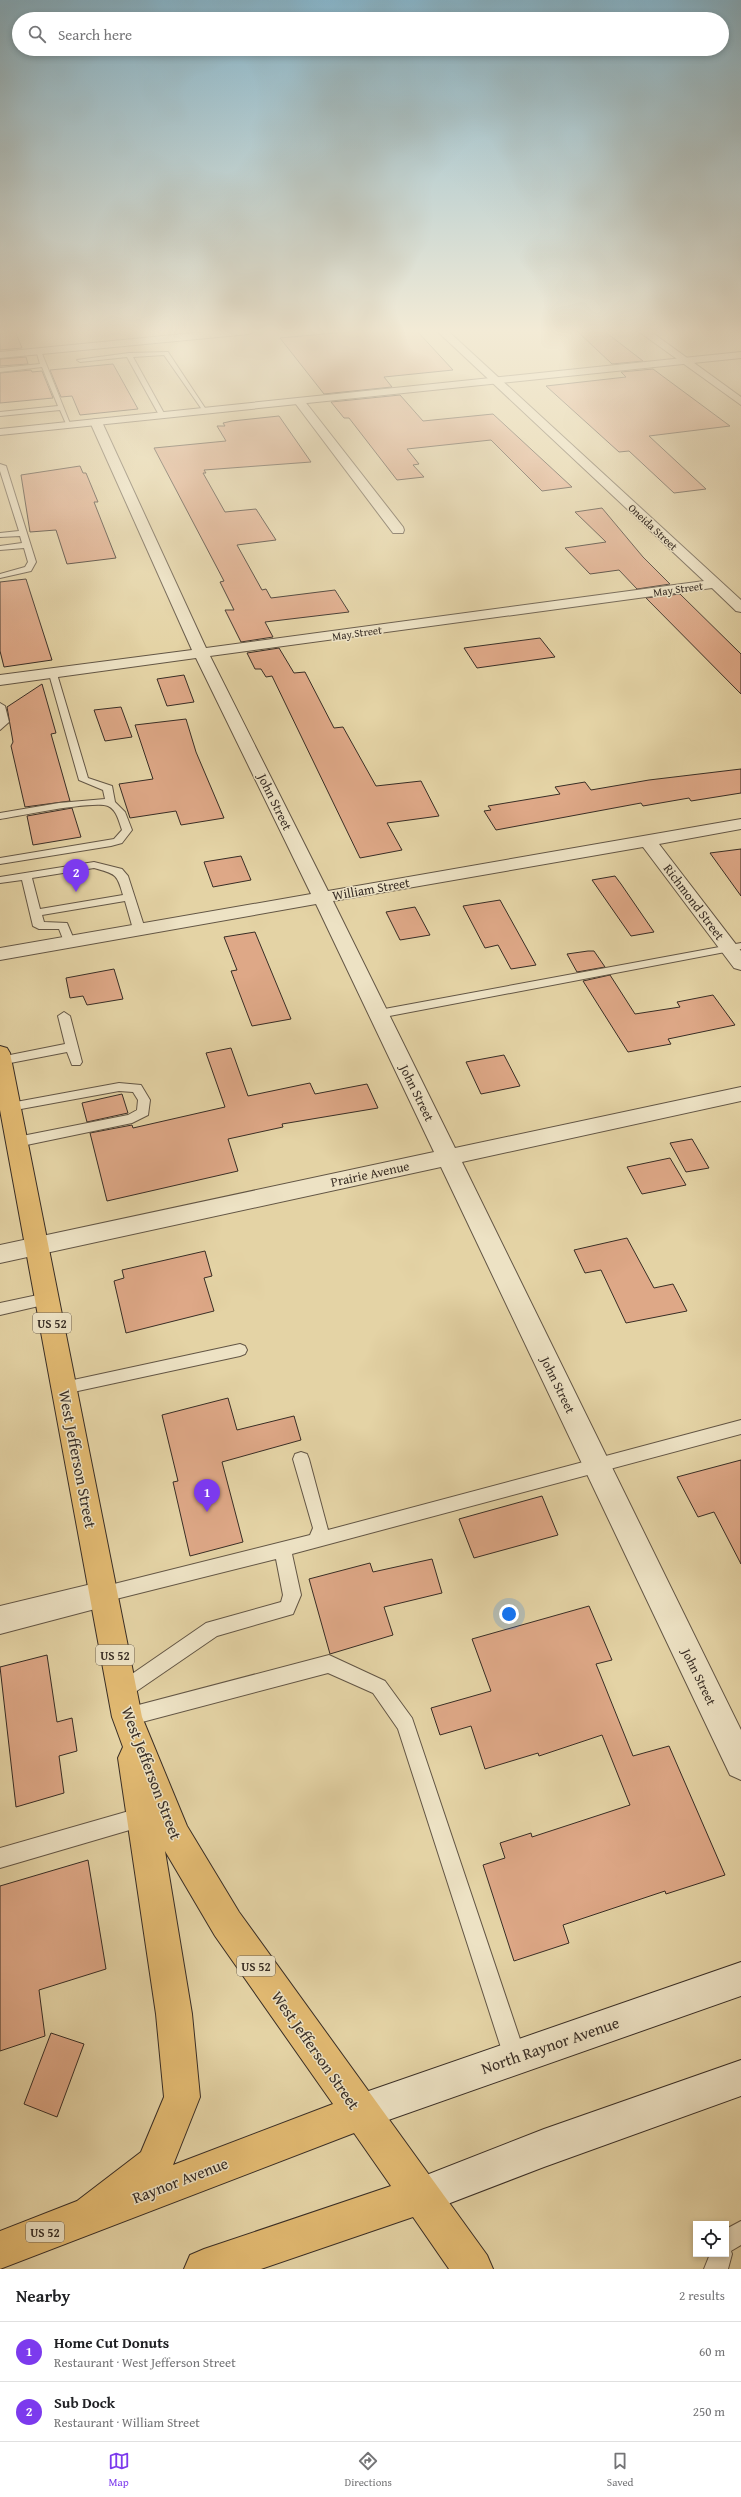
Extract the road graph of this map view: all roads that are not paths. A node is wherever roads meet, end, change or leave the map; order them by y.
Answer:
1 (103, 437) edge
2 (327, 437) edge
3 (555, 437) edge
4 (2, 466) dead end
5 (398, 530) dead end
6 (24, 533) junction
7 (0, 536) edge
8 (27, 544) junction
9 (0, 548) edge
10 (0, 576) edge
11 (714, 584) junction
12 (741, 608) edge
13 (201, 654) junction
14 (53, 674) junction
15 (0, 680) edge
16 (0, 706) edge
17 (0, 727) edge
18 (110, 803) junction
19 (0, 816) edge
20 (741, 824) edge
21 (646, 840) junction
22 (0, 861) edge
23 (26, 876) junction
24 (0, 880) edge
25 (129, 897) junction
26 (322, 897) junction
27 (36, 913) junction
28 (139, 929) junction
29 (69, 942) junction
30 (735, 947) edge
31 (0, 954) edge
32 (741, 964) edge
33 (379, 1014) junction
34 (64, 1016) dead end
35 (72, 1047) junction
36 (1, 1057) edge
37 (76, 1062) dead end
38 (741, 1094) edge
39 (7, 1105) edge
40 (17, 1142) junction
41 (448, 1157) junction
42 (37, 1246) junction
43 (0, 1254) edge
44 (47, 1299) junction
45 (0, 1309) edge
46 (240, 1350) dead end
47 (64, 1388) junction
48 (741, 1427) edge
49 (301, 1459) dead end
50 (597, 1466) junction
51 (316, 1542) junction
52 (283, 1550) junction
53 (104, 1594) junction
54 (0, 1620) edge
55 (125, 1704) junction
56 (741, 1764) edge
57 (143, 1817) junction
58 (0, 1858) edge
59 (741, 1979) edge
60 (515, 2057) junction
61 (741, 2078) edge
62 (360, 2112) junction
63 (419, 2196) junction
64 (91, 2214) junction
65 (741, 2232) edge
66 (729, 2240) edge
67 (0, 2250) edge
68 (720, 2257) edge
69 (204, 2269) edge
70 (473, 2269) edge
71 (716, 2269) edge

1 - 13 street, John Street
2 - 5 street
3 - 11 street, Oneida Street
4 - 6 lane
6 - 7 lane
6 - 8 lane
8 - 9 lane
8 - 10 lane
11 - 12 street, Oneida Street
11 - 13 street, May Street
13 - 14 street, May Street
13 - 26 street, John Street
14 - 15 street, May Street
14 - 18 lane
16 - 17 lane
18 - 19 lane
18 - 22 lane
20 - 21 street, William Street
21 - 26 street, William Street
21 - 30 street, Richmond Street
23 - 24 lane
23 - 25 lane
23 - 27 lane
25 - 27 lane
25 - 28 lane
26 - 28 street, William Street
26 - 33 street, John Street
27 - 29 lane
28 - 29 street, William Street
29 - 31 street, William Street
30 - 32 street, Richmond Street
30 - 33 lane
33 - 41 street, John Street
34 - 35 lane
35 - 36 lane
35 - 37 lane
36 - 39 main road, West Jefferson Street / US 52
38 - 41 street, Prairie Avenue
39 - 40 main road, West Jefferson Street / US 52
39 - 40 lane
40 - 42 main road, West Jefferson Street / US 52
41 - 42 street, Prairie Avenue
41 - 50 street, John Street
42 - 43 street, Prairie Avenue
42 - 44 main road, West Jefferson Street / US 52
44 - 45 lane
44 - 47 main road, West Jefferson Street / US 52
46 - 47 lane
47 - 53 main road, West Jefferson Street / US 52
48 - 50 lane
49 - 51 lane
50 - 51 lane
50 - 56 street, John Street
51 - 52 lane
52 - 53 lane
52 - 55 lane
53 - 54 street
53 - 55 main road, West Jefferson Street / US 52
55 - 57 main road, US 52
55 - 60 lane
55 - 62 main road, West Jefferson Street / US 52
57 - 58 lane
57 - 64 main road, US 52
59 - 60 street, North Raynor Avenue
60 - 62 street, North Raynor Avenue
61 - 63 street
62 - 63 main road, West Jefferson Street / US 52
62 - 64 main road, Raynor Avenue
63 - 69 main road
63 - 70 main road, West Jefferson Street
64 - 67 main road, Raynor Avenue / US 52
65 - 66 lane
68 - 71 lane

